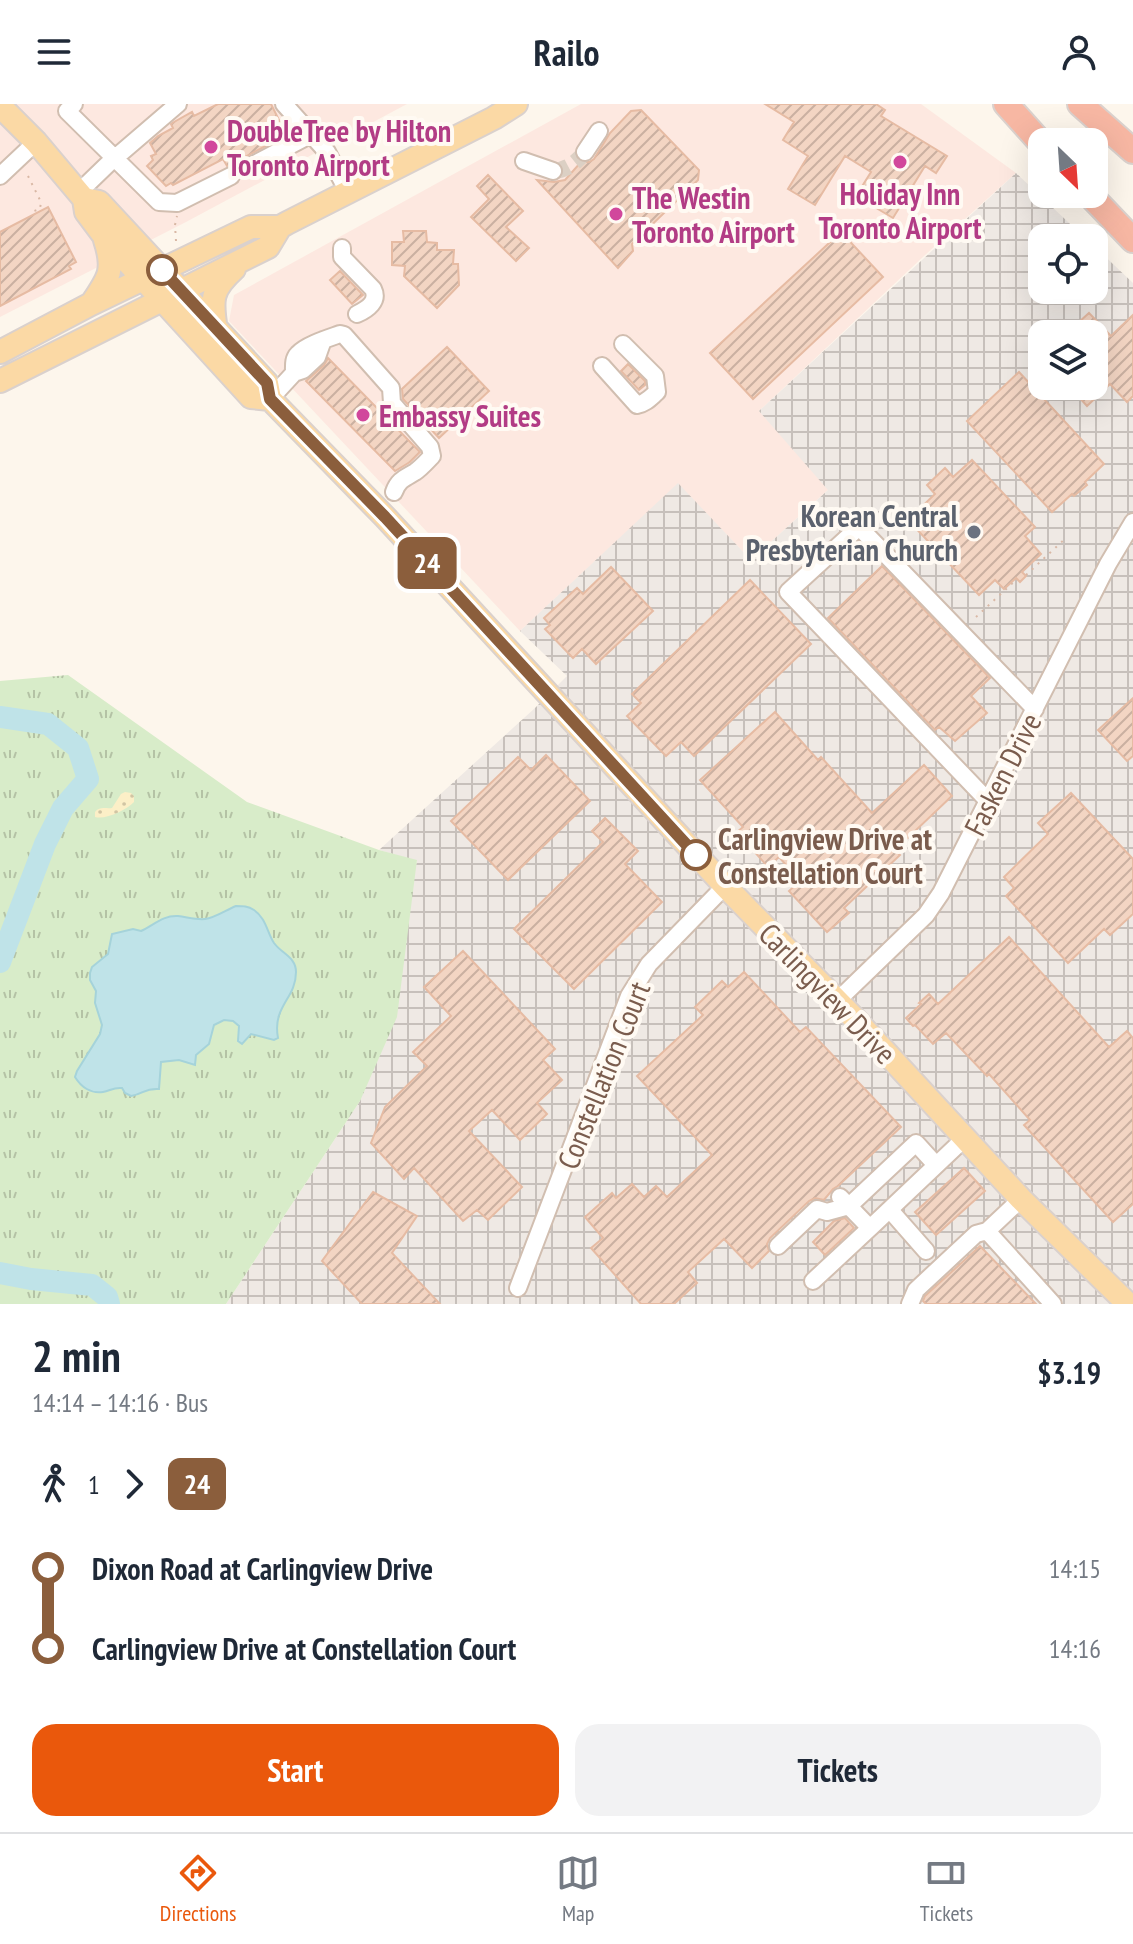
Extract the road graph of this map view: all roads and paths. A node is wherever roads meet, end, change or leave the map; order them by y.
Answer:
1 (74, 104) edge
2 (178, 104) edge
3 (284, 104) edge
4 (516, 104) edge
5 (1006, 104) edge
6 (1080, 104) edge
7 (0, 106) edge
8 (1028, 128) edge
9 (599, 131) dead end
10 (312, 134) junction
11 (36, 142) junction
12 (1133, 151) edge
13 (585, 152) tunnel mouth
14 (115, 158) junction
15 (524, 161) dead end
16 (249, 167) dead end
17 (553, 171) dead end
18 (0, 176) edge
19 (28, 176) dead end
20 (231, 176) dead end
21 (348, 192) junction
22 (81, 195) junction
23 (177, 203) junction
24 (1102, 208) edge
25 (34, 211) dead end
26 (280, 227) junction
27 (104, 236) junction
28 (1133, 240) edge
29 (176, 241) dead end
30 (342, 248) dead end
31 (247, 258) junction
32 (153, 274) junction
33 (171, 295) junction
34 (91, 304) junction
35 (357, 314) dead end
36 (216, 330) junction
37 (623, 344) dead end
38 (0, 352) edge
39 (602, 366) dead end
40 (0, 381) edge
41 (270, 399) junction
42 (377, 508) junction
43 (1133, 522) edge
44 (1067, 537) dead end
45 (1026, 575) dead end
46 (1017, 579) dead end
47 (976, 617) dead end
48 (1035, 709) junction
49 (988, 801) junction
50 (725, 886) junction
51 (837, 1001) junction
52 (965, 1138) junction
53 (936, 1165) junction
54 (1021, 1199) junction
55 (844, 1202) junction
56 (890, 1210) junction
57 (870, 1228) junction
58 (987, 1231) junction
59 (778, 1246) dead end
60 (926, 1251) dead end
61 (813, 1281) dead end
62 (518, 1288) dead end
63 (1130, 1303) edge
64 (910, 1304) edge
65 (1053, 1304) edge

1 - 14 street
2 - 14 street
3 - 10 street
4 - 21 main road
5 - 8 highway
6 - 12 highway
7 - 11 main road, Carlingview Drive
9 - 13 street
10 - 16 street
10 - 21 street
11 - 18 street
11 - 22 main road, Carlingview Drive
14 - 22 street
14 - 23 street
15 - 17 street
19 - 25 path
20 - 23 street
21 - 26 main road
22 - 27 main road, Carlingview Drive
22 - 32 main road, Carlingview Drive
23 - 29 path
24 - 28 highway
26 - 31 main road
26 - 32 main road
27 - 32 main road, Carlingview Drive
27 - 34 main road
30 - 35 street
31 - 33 main road
31 - 36 main road
32 - 33 main road, Carlingview Drive
32 - 34 main road
33 - 36 main road, Carlingview Drive
33 - 40 main road
33 - 41 main road, Carlingview Drive
34 - 38 main road
36 - 41 main road, Carlingview Drive
37 - 39 street
41 - 42 main road, Carlingview Drive
41 - 42 street
42 - 50 main road, Carlingview Drive
43 - 48 street, Fasken Drive
44 - 45 path
46 - 47 path
48 - 49 street, Fasken Drive
48 - 49 street
49 - 51 street, Fasken Drive
50 - 51 main road, Carlingview Drive
50 - 62 street, Constellation Court
51 - 52 main road, Carlingview Drive
52 - 53 street
52 - 54 main road, Carlingview Drive
53 - 55 street
53 - 56 street
54 - 58 street
54 - 63 main road, Carlingview Drive
55 - 57 street
55 - 59 street
56 - 57 street
56 - 60 street
57 - 61 street
58 - 64 street
58 - 65 street

